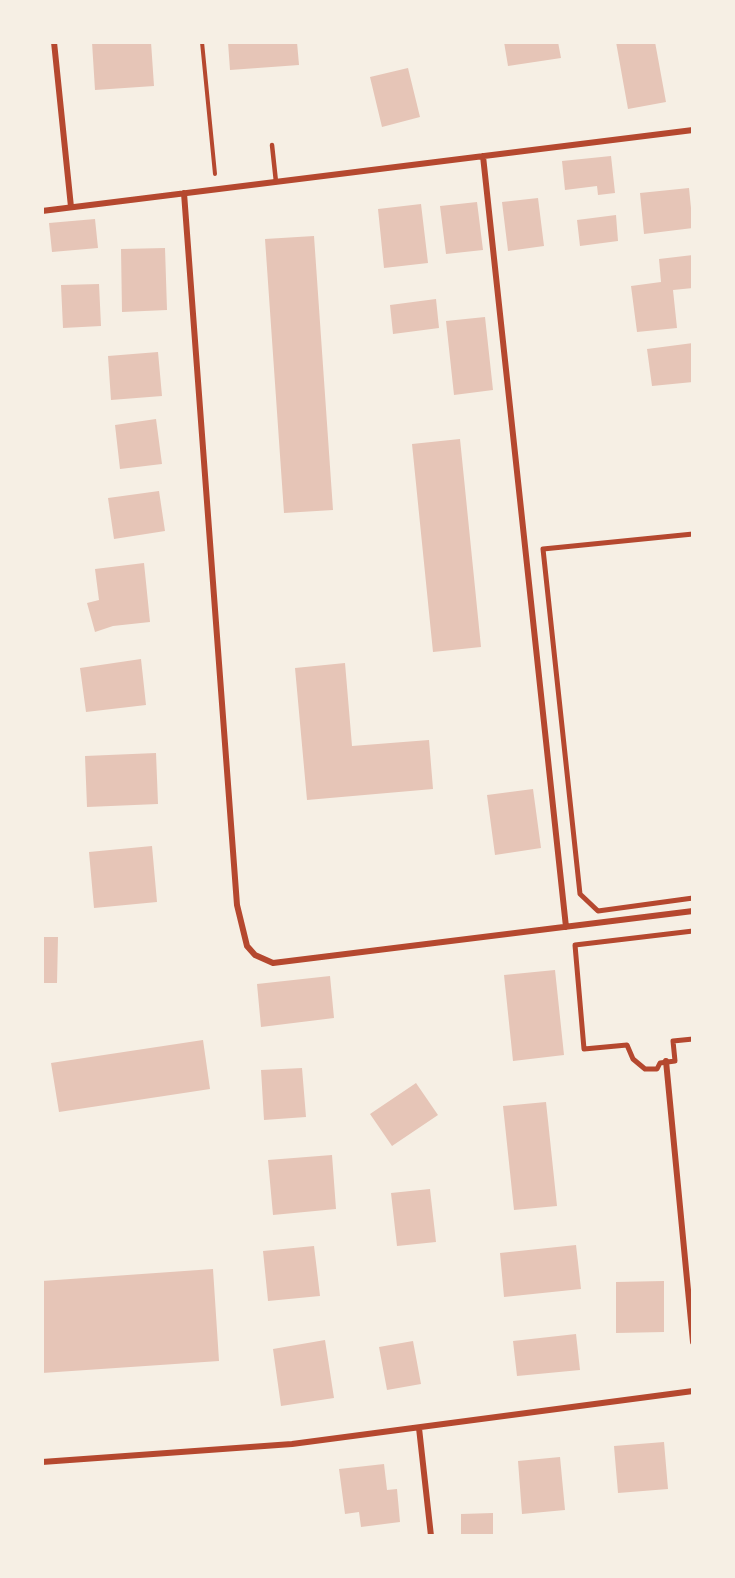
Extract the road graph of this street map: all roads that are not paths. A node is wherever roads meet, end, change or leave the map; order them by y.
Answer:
1 (54, 42) edge
2 (693, 130) edge
3 (272, 145) dead end
4 (483, 156) junction
5 (276, 182) junction
6 (184, 193) junction
7 (71, 207) junction
8 (42, 211) edge
9 (693, 534) edge
10 (693, 898) edge
11 (693, 911) edge
12 (566, 927) junction
13 (693, 931) edge
14 (693, 1039) edge
15 (666, 1061) junction
16 (693, 1342) edge
17 (693, 1391) edge
18 (419, 1428) junction
19 (42, 1462) edge
20 (431, 1536) edge

1 - 7 street
2 - 4 street
3 - 5 lane
4 - 5 street
4 - 12 street
5 - 6 street
6 - 7 street
6 - 12 street
7 - 8 street
9 - 10 street
11 - 12 street
13 - 15 street
14 - 15 street
15 - 16 street
17 - 18 street
18 - 19 street
18 - 20 street

